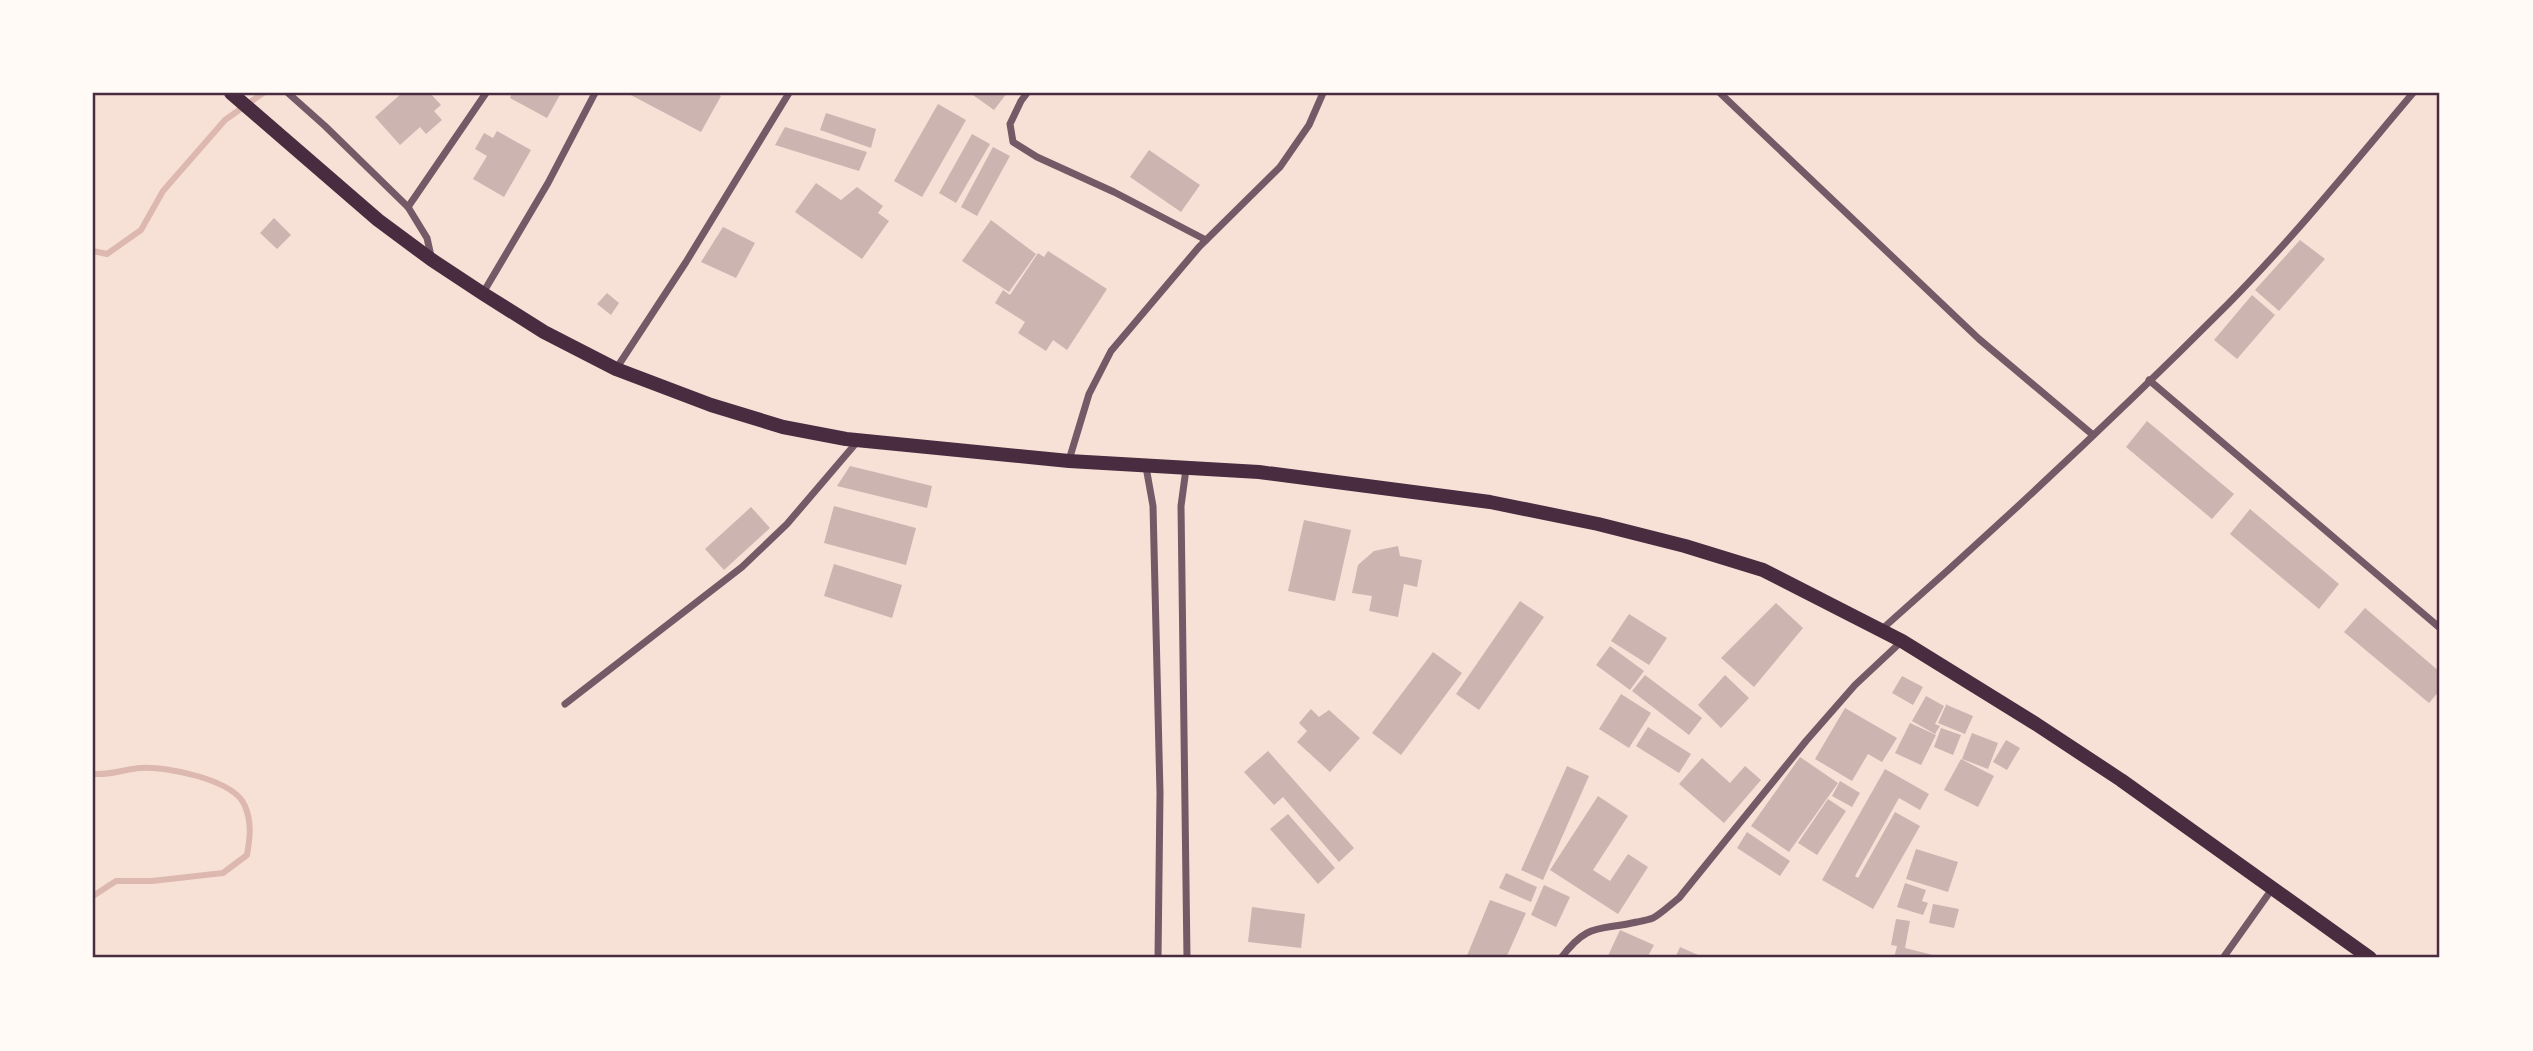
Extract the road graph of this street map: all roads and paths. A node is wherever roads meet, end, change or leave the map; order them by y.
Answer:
1 (231, 93) edge
2 (288, 93) edge
3 (486, 93) edge
4 (595, 93) edge
5 (789, 93) edge
6 (1027, 93) edge
7 (1323, 93) edge
8 (1720, 93) edge
9 (2413, 93) edge
10 (408, 207) junction
11 (1206, 240) junction
12 (432, 260) junction
13 (482, 293) junction
14 (616, 369) junction
15 (2149, 380) junction
16 (2092, 435) junction
17 (858, 440) junction
18 (1069, 461) junction
19 (1146, 467) junction
20 (1186, 469) junction
21 (2440, 628) edge
22 (1881, 630) junction
23 (1902, 641) junction
24 (565, 704) dead end
25 (2273, 888) junction
26 (1157, 958) edge
27 (1187, 958) edge
28 (1561, 958) edge
29 (2223, 958) edge
30 (2370, 958) edge

1 - 12 main road
2 - 10 street
3 - 10 street
4 - 13 street
5 - 14 street
6 - 11 street
7 - 11 street
8 - 16 street
9 - 15 street
10 - 12 street
11 - 18 street
12 - 13 main road
13 - 14 main road
14 - 17 main road
15 - 16 street
15 - 21 street
16 - 22 street
17 - 18 main road
17 - 24 street
18 - 19 main road
19 - 20 main road
19 - 26 street
20 - 22 main road
20 - 27 street
22 - 23 main road
23 - 25 main road
23 - 28 street
25 - 29 street
25 - 30 main road

